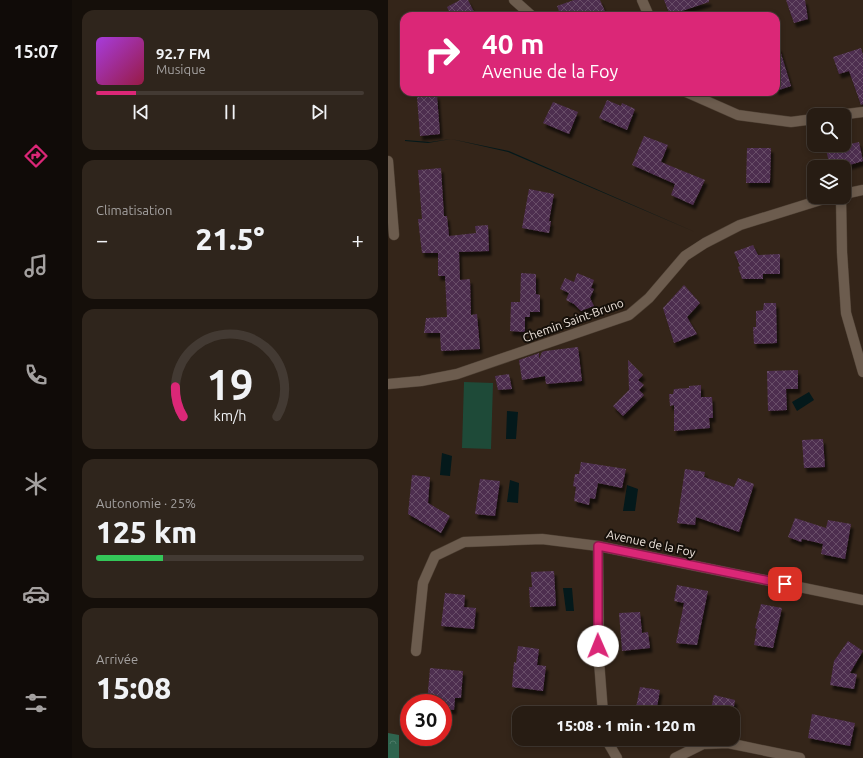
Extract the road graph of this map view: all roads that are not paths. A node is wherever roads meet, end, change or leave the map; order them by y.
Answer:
1 (514, 0) edge
2 (642, 0) edge
3 (528, 12) edge
4 (647, 12) edge
5 (695, 96) edge
6 (863, 112) edge
7 (851, 114) edge
8 (807, 120) edge
9 (388, 161) edge
10 (863, 190) edge
11 (851, 193) edge
12 (808, 204) edge
13 (841, 204) edge
14 (394, 235) dead end
15 (863, 372) edge
16 (388, 384) edge
17 (598, 546) junction
18 (863, 600) edge
19 (416, 651) dead end
20 (602, 706) edge
21 (610, 746) edge
22 (616, 758) edge
23 (675, 758) edge
24 (800, 758) edge

1 - 3 street
2 - 4 street
5 - 8 street
6 - 7 street
9 - 14 street
10 - 11 street
12 - 16 street, Chemin Saint-Bruno
13 - 15 street
17 - 18 street, Avenue de la Foy
17 - 19 street, Avenue de la Foy
17 - 20 street
21 - 22 street
23 - 24 street

